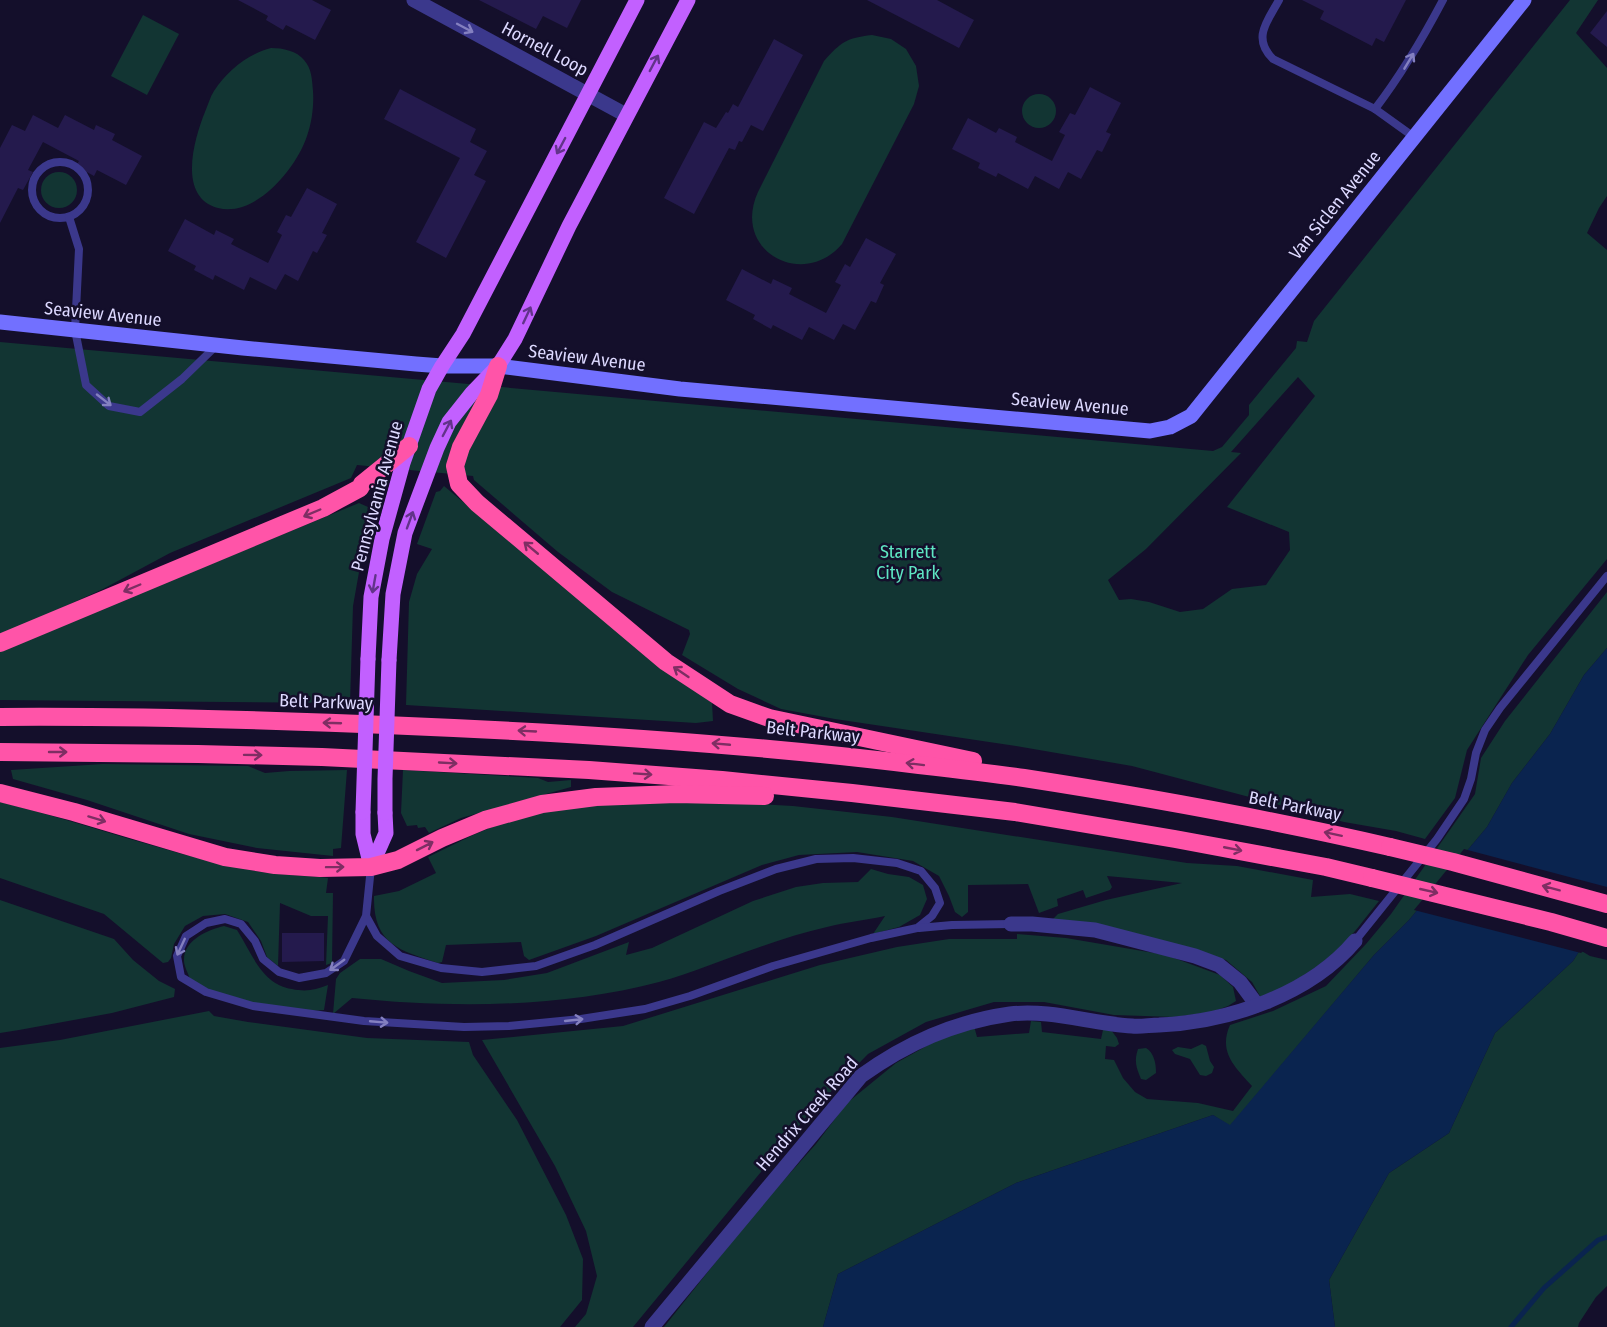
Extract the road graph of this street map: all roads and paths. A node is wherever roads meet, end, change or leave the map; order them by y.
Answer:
1 (414, 0) edge
2 (638, 0) edge
3 (688, 0) edge
4 (1279, 0) edge
5 (1443, 0) edge
6 (1524, 0) edge
7 (588, 94) junction
8 (1375, 109) junction
9 (626, 115) junction
10 (1414, 137) junction
11 (69, 217) junction
12 (0, 322) edge
13 (75, 330) junction
14 (217, 345) junction
15 (442, 366) junction
16 (498, 366) junction
17 (1170, 427) joint
18 (409, 446) junction
19 (1607, 576) edge
20 (0, 643) edge
21 (0, 717) edge
22 (0, 752) edge
23 (0, 793) edge
24 (1180, 804) junction
25 (1175, 839) junction
26 (371, 867) junction
27 (1607, 904) edge
28 (366, 916) junction
29 (1011, 924) joint
30 (917, 928) junction
31 (1607, 938) edge
32 (1355, 941) joint
33 (1257, 1005) junction
34 (652, 1327) edge

1 -> 7 street, Hornell Loop
2 - 7 main road, Pennsylvania Avenue
9 -> 3 main road, Pennsylvania Avenue
4 - 8 lane
8 -> 5 lane
6 - 10 street, Van Siclen Avenue
7 - 9 street, Hornell Loop
7 -> 15 main road, Pennsylvania Avenue
8 - 10 lane
16 -> 9 main road, Pennsylvania Avenue
10 - 17 street, Van Siclen Avenue
11 - 11 lane
11 - 13 lane
12 - 13 street, Seaview Avenue
13 - 14 street, Seaview Avenue
13 -> 14 lane
14 - 15 street, Seaview Avenue
15 - 16 street, Seaview Avenue
15 - 18 main road, Pennsylvania Avenue
16 - 17 street, Seaview Avenue
24 -> 16 highway
26 -> 16 main road, Pennsylvania Avenue, bridge
18 -> 20 highway
18 -> 26 main road, Pennsylvania Avenue, bridge
19 - 32 lane
24 -> 21 highway, Belt Parkway
22 -> 25 highway
23 -> 26 highway
27 -> 24 highway, Belt Parkway, bridge
26 -> 25 highway
25 -> 31 highway, bridge
26 - 28 lane
28 - 30 lane
28 -> 30 lane
29 - 30 lane
29 - 33 street
32 - 33 street, Hendrix Creek Road
33 - 34 street, Hendrix Creek Road

